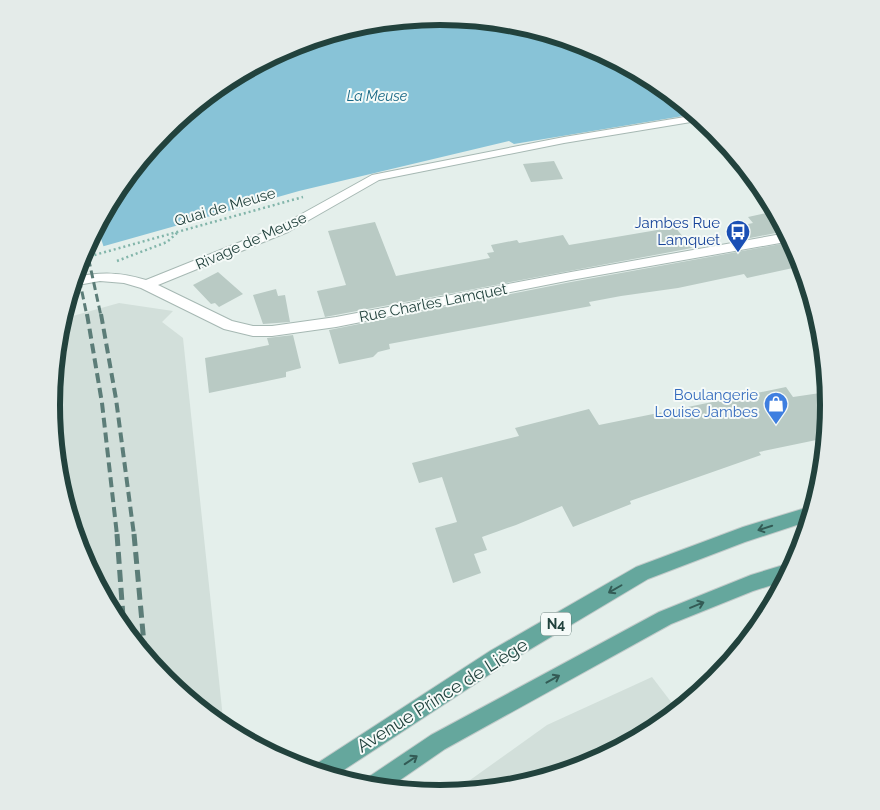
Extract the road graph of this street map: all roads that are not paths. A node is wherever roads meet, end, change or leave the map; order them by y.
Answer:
1 (691, 119) edge
2 (782, 238) edge
3 (81, 280) edge
4 (149, 284) junction
5 (803, 515) edge
6 (781, 573) edge
7 (328, 768) edge
8 (381, 780) edge

1 - 4 street, Rivage de Meuse
2 - 4 street, Rue Charles Lamquet
3 - 4 street, Rue Charles Lamquet
5 -> 7 main road, Avenue Prince de Liège / N4
8 -> 6 main road

